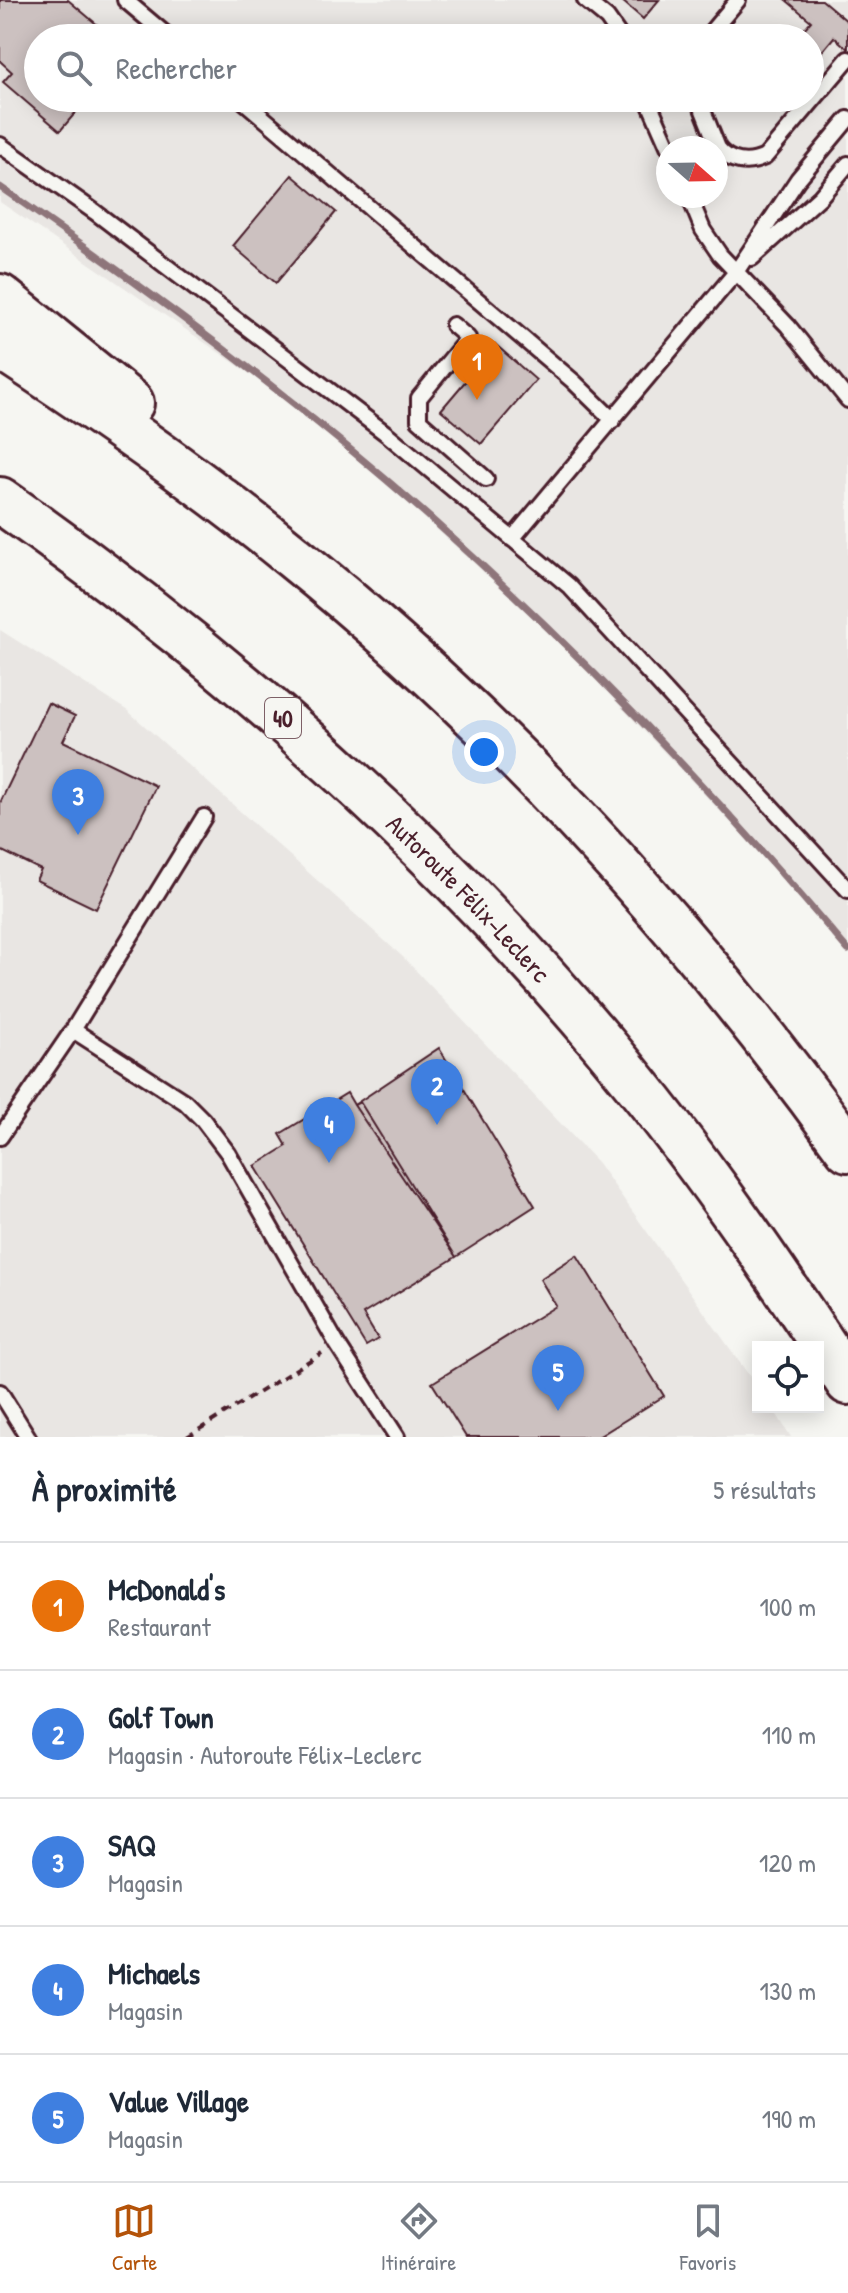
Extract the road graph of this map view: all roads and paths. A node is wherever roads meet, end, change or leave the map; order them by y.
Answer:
1 (125, 0) edge
2 (585, 0) edge
3 (738, 0) edge
4 (153, 24) edge
5 (611, 24) edge
6 (718, 24) edge
7 (848, 59) edge
8 (824, 87) edge
9 (256, 112) edge
10 (653, 112) edge
11 (703, 112) edge
12 (803, 112) edge
13 (848, 119) edge
14 (664, 136) edge
15 (712, 136) edge
16 (0, 145) edge
17 (728, 157) edge
18 (848, 164) edge
19 (694, 208) edge
20 (736, 272) junction
21 (0, 297) edge
22 (453, 325) dead end
23 (0, 346) edge
24 (848, 400) edge
25 (613, 420) junction
26 (486, 479) dead end
27 (2, 503) edge
28 (512, 539) junction
29 (363, 615) junction
30 (204, 817) dead end
31 (848, 890) edge
32 (73, 1030) junction
33 (0, 1137) edge
34 (848, 1149) edge
35 (324, 1352) dead end
36 (848, 1382) edge
37 (0, 1392) edge
38 (28, 1437) edge
39 (187, 1437) edge
40 (397, 1437) edge

1 - 4 lane
2 - 5 lane
3 - 6 lane
7 - 8 lane
9 - 25 lane
10 - 14 lane
11 - 15 lane
12 - 17 lane
13 - 20 lane
16 - 28 lane
18 - 20 lane
19 - 20 lane
20 - 24 lane
20 - 25 lane
21 - 29 highway
22 - 26 lane
23 - 29 highway
25 - 28 lane
27 - 36 highway, Autoroute Félix-Leclerc / 40
28 - 31 lane
29 - 34 highway
30 - 32 lane
32 - 33 lane
32 - 40 lane
35 - 39 path
37 - 38 lane

